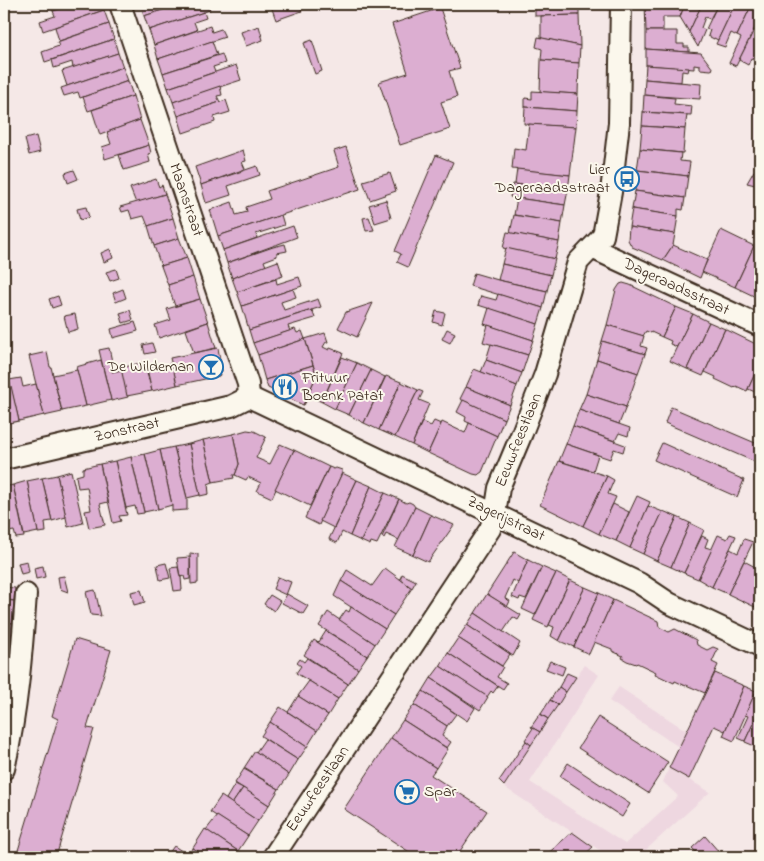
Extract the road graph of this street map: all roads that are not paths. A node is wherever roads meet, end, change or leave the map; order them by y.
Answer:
1 (120, 4) edge
2 (621, 4) edge
3 (592, 248) junction
4 (760, 326) edge
5 (249, 397) junction
6 (4, 459) edge
7 (494, 514) junction
8 (26, 594) dead end
9 (760, 646) edge
10 (4, 769) edge
11 (272, 857) edge

1 - 5 street, Maanstraat
2 - 3 street, Eeuwfeestlaan
3 - 4 street, Dageraadsstraat
3 - 7 street, Eeuwfeestlaan
5 - 6 street, Zonstraat
5 - 7 street, Zagerijstraat
7 - 9 street, Zagerijstraat
7 - 11 street, Eeuwfeestlaan
8 - 10 street

